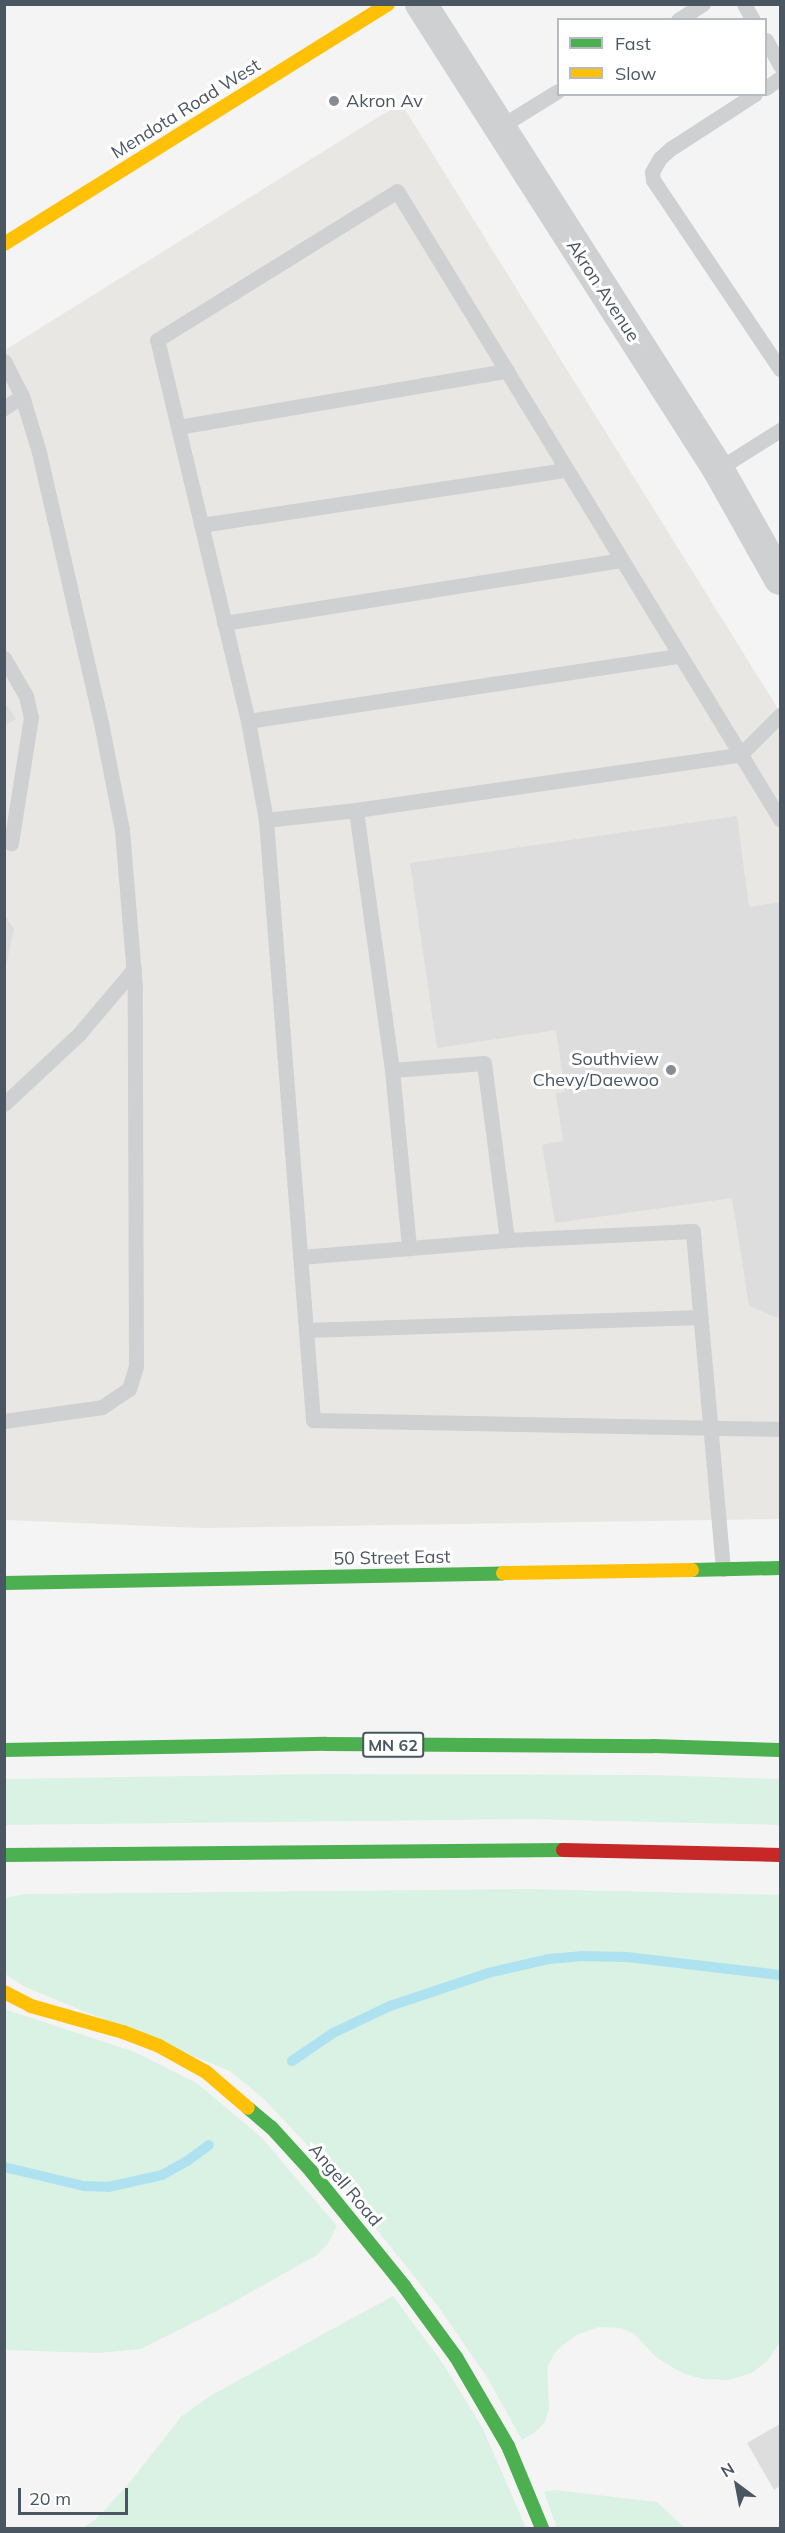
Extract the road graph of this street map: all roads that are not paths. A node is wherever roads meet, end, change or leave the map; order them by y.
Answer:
1 (388, 4) edge
2 (421, 4) edge
3 (703, 4) edge
4 (744, 4) edge
5 (681, 18) edge
6 (752, 18) edge
7 (767, 43) edge
8 (780, 65) edge
9 (780, 78) edge
10 (767, 87) edge
11 (557, 92) edge
12 (752, 96) edge
13 (498, 128) junction
14 (4, 244) edge
15 (4, 361) edge
16 (780, 369) edge
17 (507, 371) junction
18 (22, 396) junction
19 (4, 408) edge
20 (178, 426) junction
21 (780, 430) edge
22 (718, 469) junction
23 (566, 470) junction
24 (201, 525) junction
25 (621, 560) junction
26 (775, 560) edge
27 (224, 623) junction
28 (680, 656) junction
29 (4, 658) edge
30 (780, 715) edge
31 (248, 721) junction
32 (740, 755) junction
33 (356, 810) junction
34 (780, 819) edge
35 (266, 820) junction
36 (11, 843) dead end
37 (134, 969) junction
38 (392, 1070) junction
39 (4, 1104) edge
40 (507, 1240) junction
41 (409, 1248) junction
42 (300, 1257) junction
43 (701, 1317) junction
44 (306, 1330) junction
45 (4, 1421) edge
46 (711, 1428) junction
47 (780, 1428) edge
48 (780, 1568) edge
49 (723, 1569) junction
50 (4, 1583) edge
51 (4, 1750) edge
52 (780, 1750) edge
53 (4, 1854) edge
54 (780, 1855) edge
55 (4, 1992) edge
56 (542, 2529) edge

1 - 14 main road, Mendota Road West
2 - 13 street, Akron Avenue
3 - 5 lane
4 - 6 lane
7 - 8 lane
9 - 10 lane
11 - 13 lane
12 - 16 lane
13 - 22 street, Akron Avenue
15 - 18 lane
17 - 20 lane
17 - 20 lane
17 - 23 lane
18 - 19 lane
18 - 37 lane
20 - 24 lane
21 - 22 lane
22 - 26 street, Akron Avenue
23 - 24 lane
23 - 25 lane
24 - 27 lane
25 - 27 lane
25 - 28 lane
27 - 31 lane
28 - 31 lane
28 - 32 lane
29 - 36 lane
30 - 32 lane
31 - 35 lane
32 - 33 lane
32 - 34 lane
33 - 35 lane
33 - 38 lane
35 - 42 lane
37 - 39 lane
37 - 45 lane
38 - 40 lane
38 - 41 lane
40 - 41 lane
40 - 43 lane
41 - 42 lane
42 - 44 lane
43 - 44 lane
43 - 46 lane
44 - 46 lane
46 - 47 lane
46 - 49 lane
48 - 49 main road, 50 Street East
49 - 50 main road, 50 Street East
51 - 52 main road, MN 62
53 - 54 main road
55 - 56 main road, Angell Road

